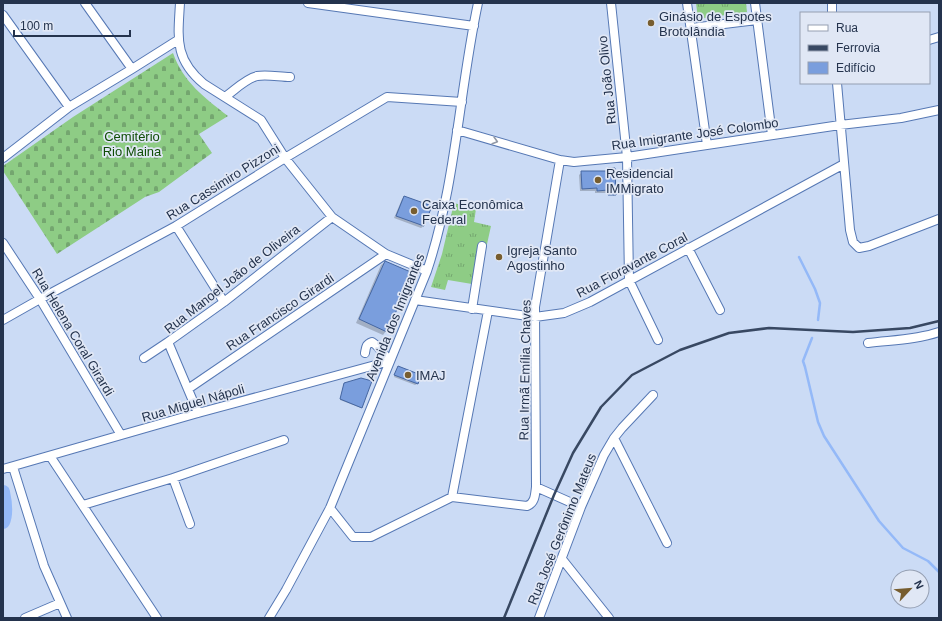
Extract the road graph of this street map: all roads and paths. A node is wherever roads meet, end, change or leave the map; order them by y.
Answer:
1 (86, 3) edge
2 (180, 3) edge
3 (308, 3) edge
4 (478, 3) edge
5 (611, 3) edge
6 (687, 3) edge
7 (755, 3) edge
8 (3, 15) edge
9 (757, 20) junction
10 (474, 26) junction
11 (691, 28) junction
12 (178, 40) junction
13 (132, 69) junction
14 (290, 78) dead end
15 (837, 84) edge
16 (225, 97) junction
17 (462, 102) junction
18 (69, 107) junction
19 (939, 110) edge
20 (840, 125) junction
21 (457, 130) junction
22 (772, 135) junction
23 (708, 145) junction
24 (627, 157) junction
25 (3, 158) edge
26 (285, 158) junction
27 (560, 160) junction
28 (844, 164) junction
29 (332, 216) junction
30 (939, 219) edge
31 (176, 226) junction
32 (3, 243) edge
33 (482, 246) dead end
34 (688, 248) junction
35 (386, 254) junction
36 (427, 271) junction
37 (629, 280) junction
38 (40, 299) junction
39 (415, 300) junction
40 (224, 302) junction
41 (472, 309) junction
42 (720, 310) dead end
43 (488, 311) junction
44 (535, 317) junction
45 (3, 320) edge
46 (939, 332) edge
47 (658, 340) dead end
48 (168, 342) junction
49 (868, 343) dead end
50 (365, 353) dead end
51 (144, 358) dead end
52 (390, 362) junction
53 (188, 389) junction
54 (653, 395) dead end
55 (198, 413) junction
56 (121, 435) junction
57 (614, 438) junction
58 (284, 440) dead end
59 (50, 456) junction
60 (13, 467) junction
61 (3, 469) edge
62 (173, 478) junction
63 (536, 487) junction
64 (452, 497) junction
65 (83, 505) junction
66 (330, 508) junction
67 (582, 508) junction
68 (190, 524) dead end
69 (667, 543) dead end
70 (562, 559) junction
71 (60, 603) junction
72 (25, 618) edge
73 (67, 618) edge
74 (157, 618) edge
75 (269, 618) edge
76 (539, 618) edge
77 (609, 618) edge

1 - 13 street
2 - 12 street
3 - 10 street
4 - 10 street, Avenida dos Imigrantes
5 - 24 street, Rua João Olivo
6 - 11 street
7 - 9 street
8 - 18 street
9 - 11 street
9 - 22 street
10 - 17 street, Avenida dos Imigrantes
11 - 23 street
12 - 13 street
12 - 16 street
13 - 18 street
14 - 16 street
15 - 20 street
16 - 26 street
17 - 21 street, Avenida dos Imigrantes
17 - 26 street, Rua Cassimiro Pizzoni
18 - 25 street
19 - 20 street, Rua Imigrante José Colombo
20 - 22 street, Rua Imigrante José Colombo
20 - 28 street
21 -> 27 street, Rua Imigrante José Colombo
21 - 36 street, Avenida dos Imigrantes
22 - 23 street, Rua Imigrante José Colombo
23 - 24 street, Rua Imigrante José Colombo
24 - 27 street, Rua Imigrante José Colombo
24 - 37 street, Rua João Olivo
26 - 29 street
26 - 31 street, Rua Cassimiro Pizzoni
27 - 44 street, Rua Irmã Emília Chaves
28 - 30 street
28 - 34 street, Rua Fioravante Coral
29 - 35 street
29 - 40 street, Rua Manoel João de Oliveira
31 - 38 street, Rua Cassimiro Pizzoni
31 - 40 street
32 - 38 street, Rua Helena Coral Girardi
33 - 41 street
34 - 37 street, Rua Fioravante Coral
34 - 42 street
35 - 36 street
35 - 53 street, Rua Francisco Girardi
36 - 39 street, Avenida dos Imigrantes
37 - 44 street, Rua Fioravante Coral
37 - 47 street, Rua João Olivo
38 - 45 street, Rua Cassimiro Pizzoni
38 - 56 street, Rua Helena Coral Girardi
39 - 41 street, Rua Fioravante Coral
39 - 52 street, Avenida dos Imigrantes
40 - 48 street, Rua Manoel João de Oliveira
41 - 43 street, Rua Fioravante Coral
43 - 44 street, Rua Fioravante Coral
43 - 64 street
44 - 63 street, Rua Irmã Emília Chaves
46 - 49 street
48 - 51 street
48 - 53 street, Rua Manoel João de Oliveira
50 - 52 street
52 - 55 street, Rua Miguel Nápoli
52 - 66 street, Avenida dos Imigrantes
53 - 55 street, Rua Manoel João de Oliveira
54 - 57 street, Rua José Gerônimo Mateus
55 - 56 street, Rua Miguel Nápoli
56 - 59 street, Rua Miguel Nápoli
57 - 67 street, Rua José Gerônimo Mateus
57 - 69 street
58 - 62 street
59 - 60 street, Rua Miguel Nápoli
59 - 65 street
60 - 61 street, Rua Miguel Nápoli
60 - 71 street
62 - 65 street
62 - 68 street
63 - 64 street
63 - 67 street
64 - 66 street
65 - 74 street
66 - 75 street, Avenida dos Imigrantes
67 - 70 street, Rua José Gerônimo Mateus
70 - 76 street, Rua José Gerônimo Mateus
70 - 77 street
71 - 72 street
71 - 73 street

